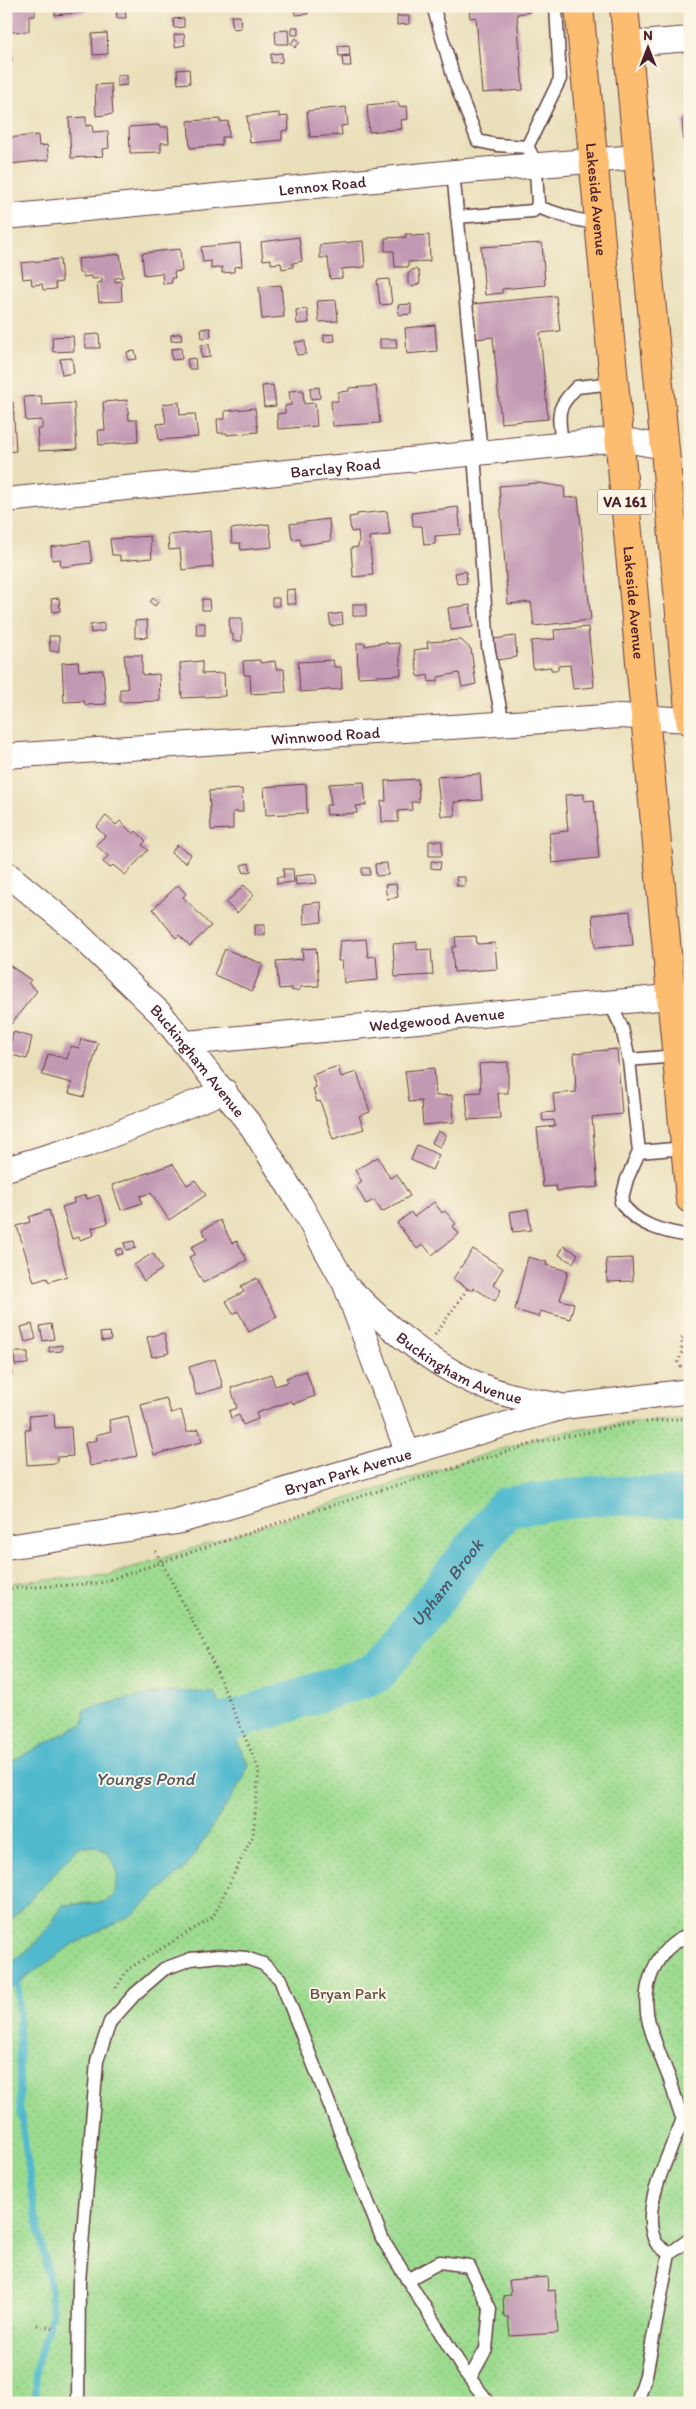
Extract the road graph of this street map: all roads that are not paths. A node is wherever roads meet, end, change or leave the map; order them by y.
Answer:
1 (433, 6) edge
2 (556, 6) edge
3 (579, 6) edge
4 (624, 6) edge
5 (690, 38) edge
6 (627, 44) junction
7 (530, 156) junction
8 (637, 158) junction
9 (593, 161) junction
10 (453, 172) junction
11 (538, 207) junction
12 (6, 217) edge
13 (457, 217) junction
14 (599, 224) junction
15 (614, 383) junction
16 (619, 439) junction
17 (562, 445) junction
18 (664, 447) junction
19 (478, 453) junction
20 (6, 500) edge
21 (686, 626) edge
22 (645, 718) junction
23 (690, 720) edge
24 (503, 724) junction
25 (6, 756) edge
26 (6, 873) edge
27 (680, 996) edge
28 (610, 1003) junction
29 (186, 1043) junction
30 (676, 1056) junction
31 (629, 1060) junction
32 (225, 1091) junction
33 (685, 1148) junction
34 (639, 1152) junction
35 (6, 1169) edge
36 (690, 1198) edge
37 (690, 1236) edge
38 (345, 1284) junction
39 (690, 1391) edge
40 (564, 1407) junction
41 (408, 1454) junction
42 (6, 1547) edge
43 (690, 1934) edge
44 (686, 2125) edge
45 (690, 2240) edge
46 (669, 2254) junction
47 (407, 2280) junction
48 (470, 2378) junction
49 (78, 2403) edge
50 (489, 2403) edge
51 (637, 2403) edge

1 - 7 lane
2 - 7 lane
3 - 9 main road, Lakeside Avenue / VA 161
4 - 6 main road, VA 161
5 - 6 street
6 - 8 main road, VA 161
7 - 9 street, Lennox Road
7 - 10 street, Lennox Road
7 - 11 lane
8 - 9 street, Lennox Road
8 - 18 main road, VA 161
9 - 14 main road, Lakeside Avenue / VA 161
10 - 12 street, Lennox Road
10 - 13 lane
11 - 13 lane
11 - 14 lane
13 - 19 lane
14 - 15 main road, Lakeside Avenue / VA 161
15 - 16 main road, Lakeside Avenue / VA 161
15 - 17 lane
16 - 17 street, Barclay Road
16 - 18 street, Barclay Road
16 - 22 main road, Lakeside Avenue / VA 161
17 - 19 street, Barclay Road
18 - 21 main road, VA 161
19 - 20 street, Barclay Road
19 - 24 lane
21 - 23 main road, VA 161
22 - 23 street, Winnwood Road
22 - 24 street, Winnwood Road
22 - 27 main road, Lakeside Avenue / VA 161
24 - 25 street, Winnwood Road
26 - 29 street, Buckingham Avenue
27 - 28 street, Wedgewood Avenue
27 - 30 main road, Lakeside Avenue / VA 161
28 - 29 street, Wedgewood Avenue
28 - 31 lane
29 - 32 street, Buckingham Avenue
30 - 31 lane
30 - 33 main road, Lakeside Avenue / VA 161
31 - 34 lane
32 - 35 street
32 - 38 street, Buckingham Avenue
33 - 34 lane
33 - 36 main road, Lakeside Avenue / VA 161
34 - 37 lane
38 - 40 street, Buckingham Avenue
38 - 41 street, Buckingham Avenue
39 - 40 street, Bryan Park Avenue
40 - 41 street, Bryan Park Avenue
41 - 42 street, Bryan Park Avenue
43 - 44 lane
44 - 46 lane
45 - 46 lane
46 - 51 lane
47 - 48 lane
47 - 48 lane
47 - 49 lane
48 - 50 lane

